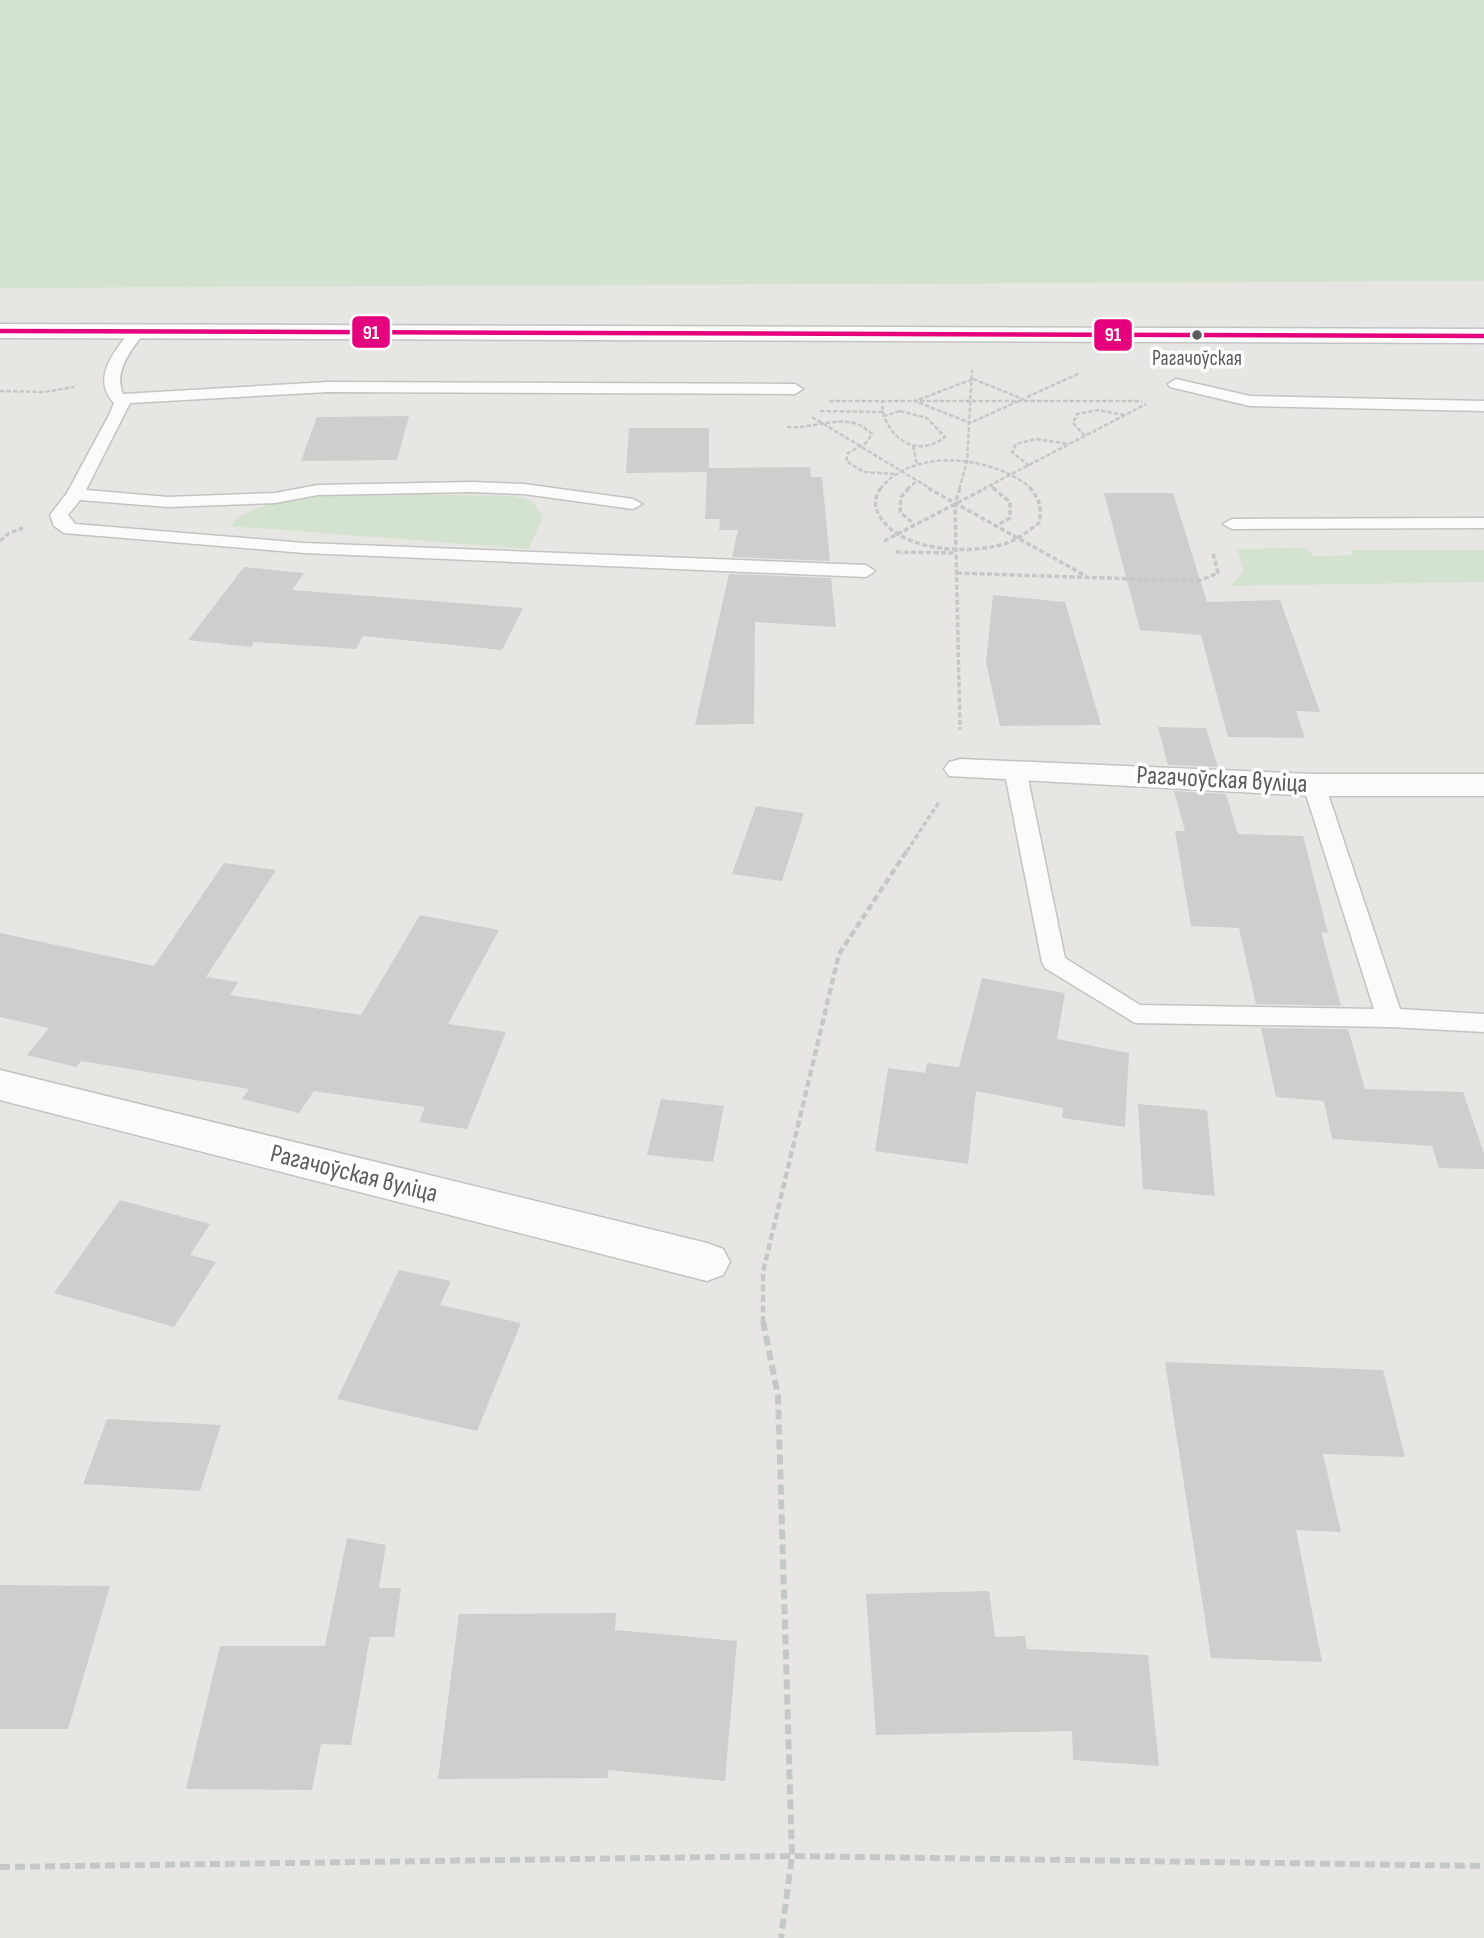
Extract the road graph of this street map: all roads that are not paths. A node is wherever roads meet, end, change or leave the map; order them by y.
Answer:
1 (0, 331) edge
2 (137, 331) junction
3 (1484, 336) edge
4 (1176, 384) dead end
5 (795, 390) dead end
6 (118, 399) junction
7 (1484, 406) edge
8 (75, 494) junction
9 (634, 504) dead end
10 (1484, 523) edge
11 (1232, 524) dead end
12 (866, 571) dead end
13 (961, 769) road end
14 (1015, 769) junction
15 (1314, 785) junction
16 (1484, 785) edge
17 (1390, 1018) junction
18 (1484, 1023) edge
19 (0, 1085) edge
20 (707, 1262) dead end

1 - 2 main road
2 - 3 main road
2 - 6 lane
4 - 7 lane
5 - 6 lane
6 - 8 lane
8 - 9 lane
8 - 12 lane
10 - 11 lane
13 - 14 main road, Рагачоўская вуліца
14 - 15 main road, Рагачоўская вуліца
14 - 17 lane
15 - 16 main road, Рагачоўская вуліца
15 - 17 lane
17 - 18 lane
19 - 20 main road, Рагачоўская вуліца

